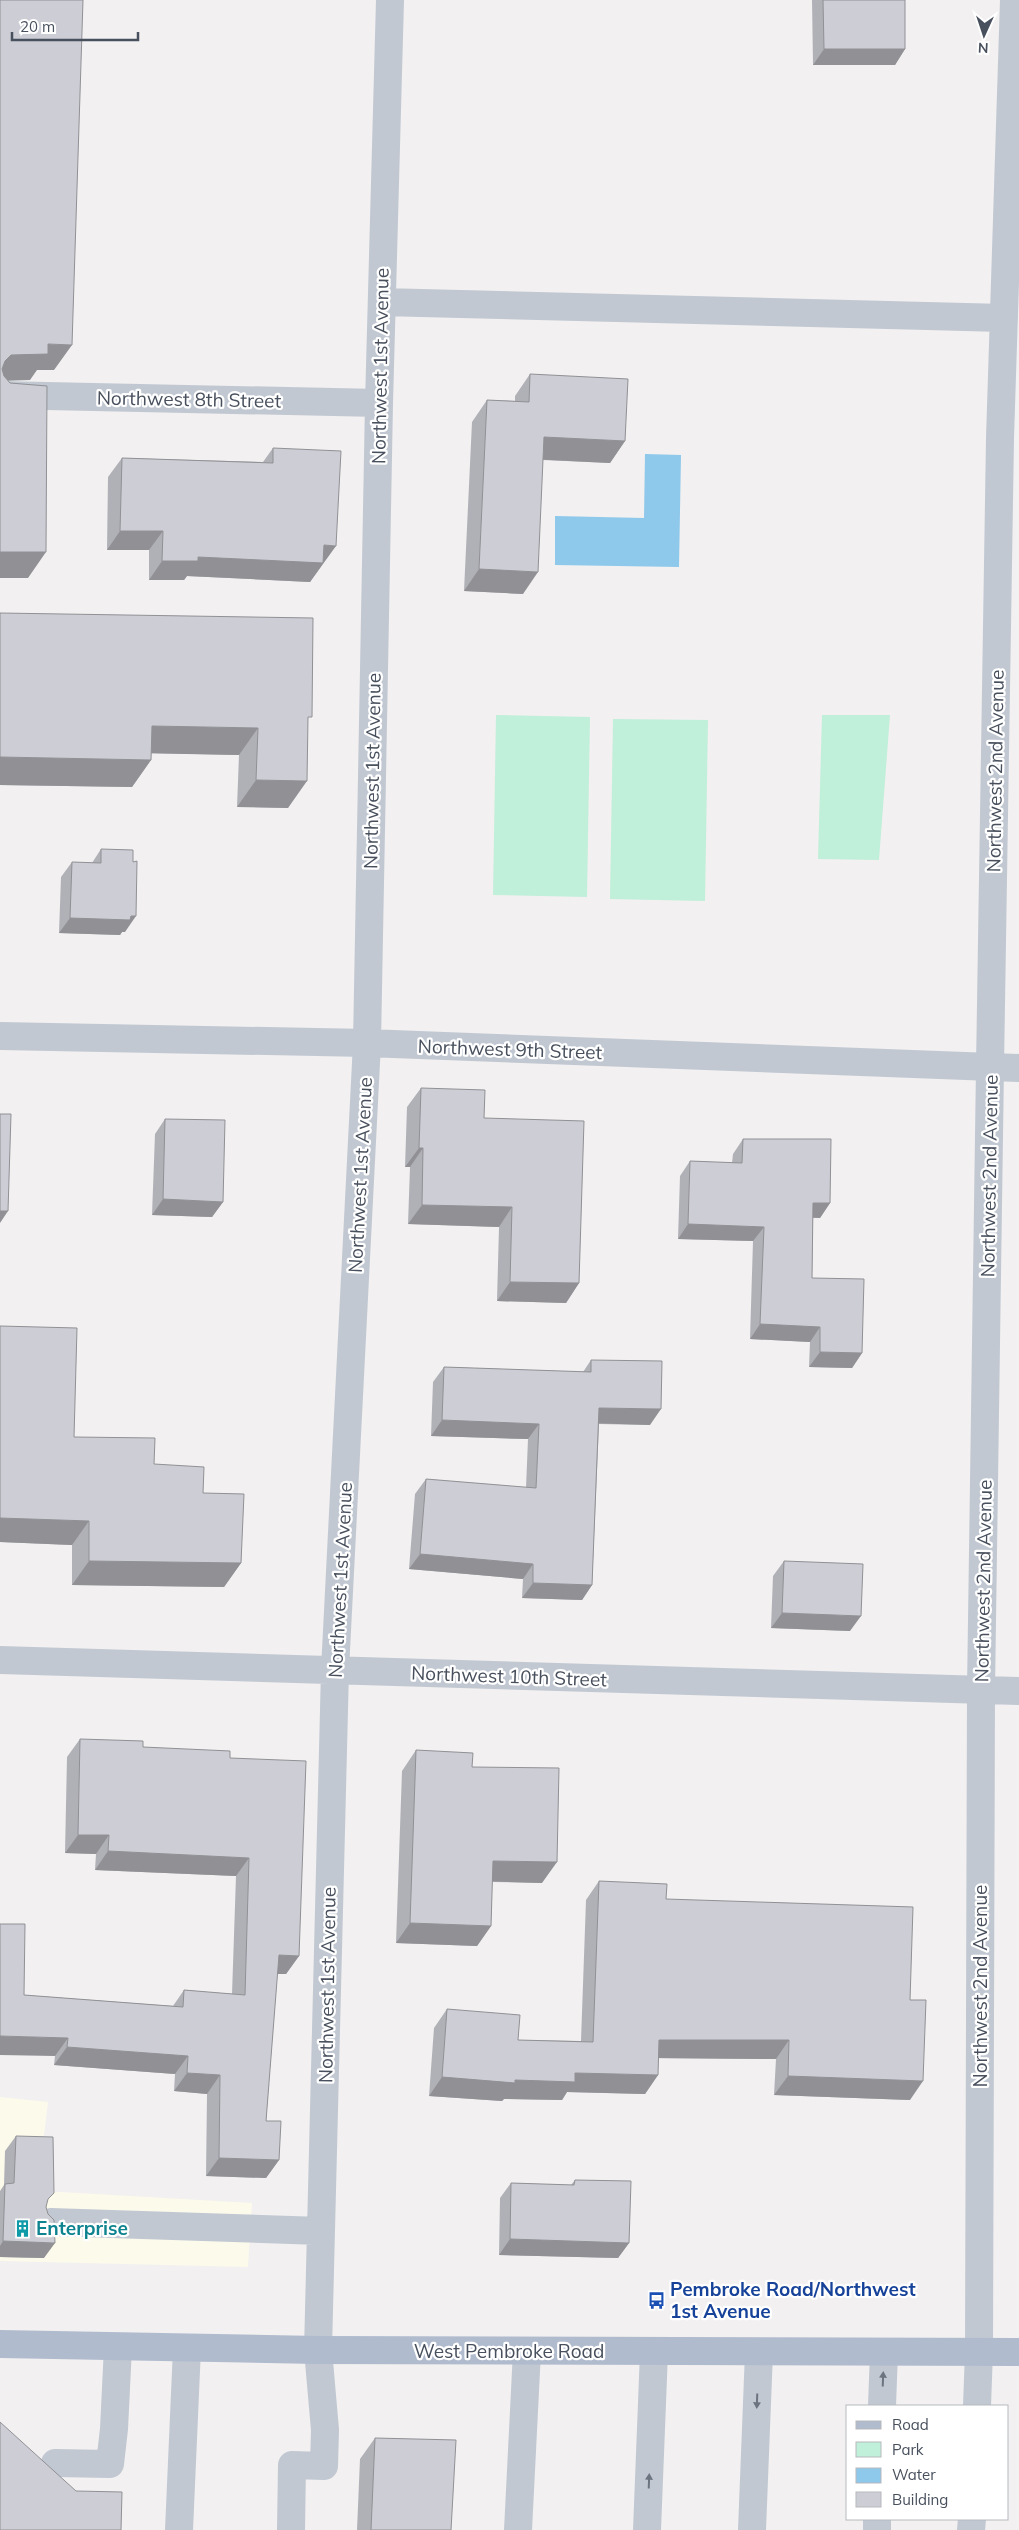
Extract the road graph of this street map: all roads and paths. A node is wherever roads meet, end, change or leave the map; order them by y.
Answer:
1 (390, 0) edge
2 (1014, 0) edge
3 (1015, 111) edge
4 (382, 302) junction
5 (1004, 318) junction
6 (0, 394) edge
7 (379, 403) junction
8 (1009, 438) edge
9 (0, 1036) edge
10 (367, 1043) junction
11 (990, 1067) junction
12 (1019, 1068) edge
13 (0, 1660) edge
14 (335, 1670) junction
15 (981, 1690) junction
16 (1019, 1691) edge
17 (51, 2222) edge
18 (321, 2231) junction
19 (0, 2344) edge
20 (118, 2347) junction
21 (187, 2348) junction
22 (318, 2350) junction
23 (527, 2351) junction
24 (654, 2352) junction
25 (759, 2352) junction
26 (884, 2352) junction
27 (979, 2352) junction
28 (1019, 2352) edge
29 (882, 2405) edge
30 (977, 2405) edge
31 (55, 2463) dead end
32 (179, 2530) edge
33 (291, 2530) edge
34 (518, 2530) edge
35 (647, 2530) edge
36 (752, 2530) edge

1 - 4 street, Northwest 1st Avenue
2 - 3 street, Northwest 2nd Avenue
3 - 5 street, Northwest 2nd Avenue
4 - 5 street
4 - 7 street, Northwest 1st Avenue
5 - 8 street, Northwest 2nd Avenue
6 - 7 street, Northwest 8th Street
7 - 10 street, Northwest 1st Avenue
8 - 11 street, Northwest 2nd Avenue
9 - 10 street, Northwest 9th Street
10 - 11 street, Northwest 9th Street
10 - 14 street, Northwest 1st Avenue
11 - 12 street, Northwest 9th Street
11 - 15 street, Northwest 2nd Avenue
13 - 14 street, Northwest 10th Street
14 - 15 street, Northwest 10th Street
14 - 18 street, Northwest 1st Avenue
15 - 16 street, Northwest 10th Street
15 - 27 street, Northwest 2nd Avenue
17 - 18 street
18 - 22 street, Northwest 1st Avenue
19 - 20 main road, West Pembroke Road
20 - 21 main road, West Pembroke Road
20 - 31 street
21 - 22 main road, West Pembroke Road
21 - 32 street
22 - 23 main road, West Pembroke Road
22 - 33 street, Northwest 1st Avenue
23 - 24 main road, West Pembroke Road
23 - 34 street
24 - 25 main road, West Pembroke Road
35 -> 24 street
25 - 26 main road, West Pembroke Road
25 -> 36 street
26 - 27 main road, West Pembroke Road
29 -> 26 street
27 - 28 main road, West Pembroke Road
27 - 30 street, Northwest 2nd Avenue

